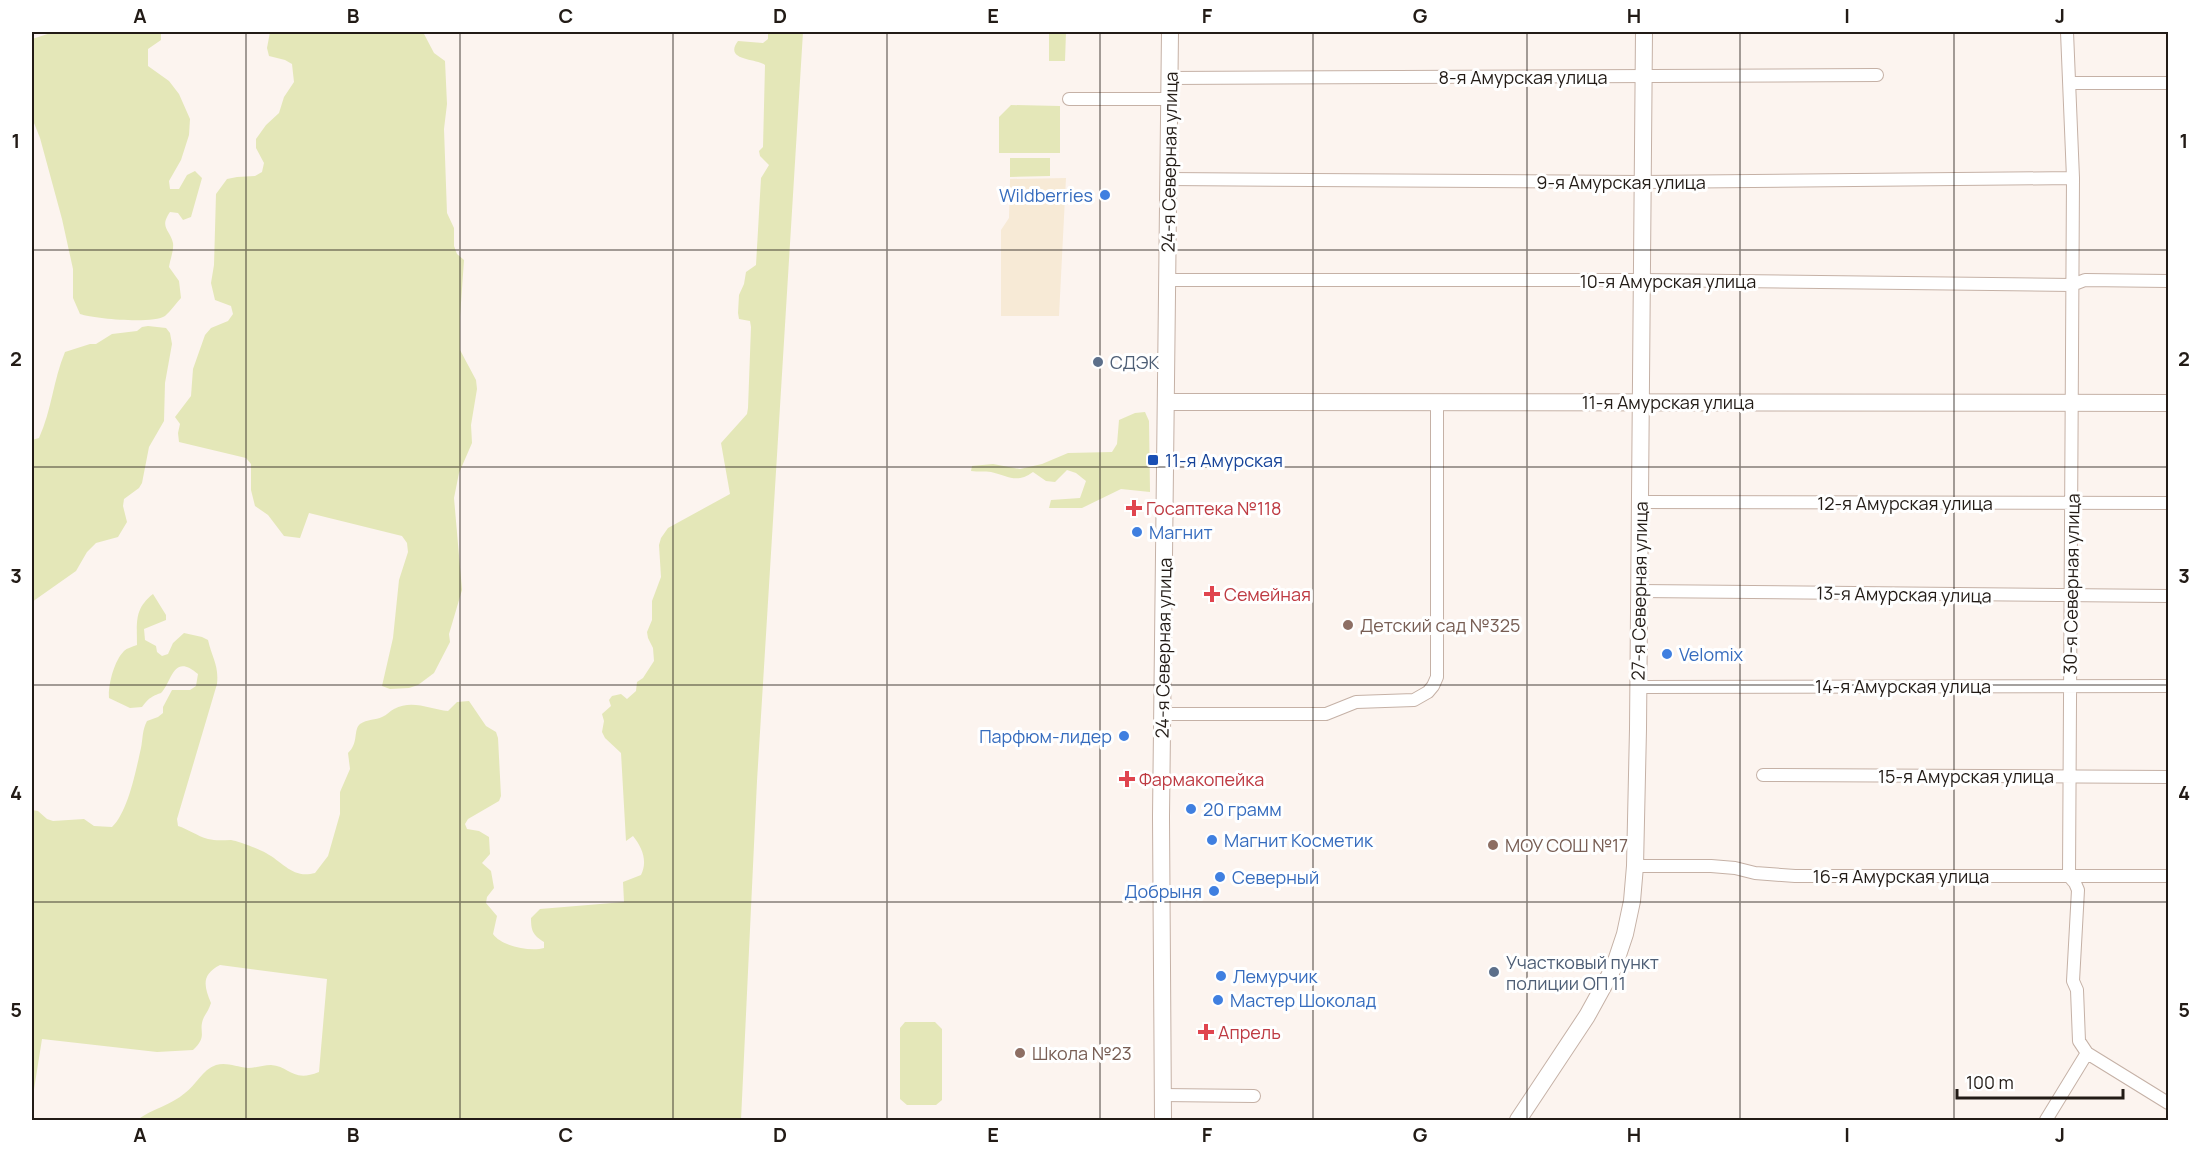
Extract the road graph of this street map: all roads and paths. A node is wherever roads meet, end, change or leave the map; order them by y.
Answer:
1 (1170, 32) edge
2 (1644, 32) edge
3 (2067, 32) edge
4 (1876, 75) dead end
5 (1644, 76) junction
6 (1169, 78) junction
7 (2070, 83) junction
8 (2169, 83) edge
9 (1069, 99) dead end
10 (1169, 99) junction
11 (2073, 178) junction
12 (1168, 179) junction
13 (1643, 182) junction
14 (1167, 280) junction
15 (1642, 280) junction
16 (2169, 281) edge
17 (2072, 285) junction
18 (1167, 402) junction
19 (1437, 402) junction
20 (1641, 402) junction
21 (2073, 403) junction
22 (2169, 403) edge
23 (1641, 502) junction
24 (2072, 503) junction
25 (2169, 504) edge
26 (1640, 591) junction
27 (2071, 596) junction
28 (2169, 596) edge
29 (2070, 686) junction
30 (2169, 686) edge
31 (1638, 687) junction
32 (1163, 714) junction
33 (1763, 775) dead end
34 (2069, 777) junction
35 (2169, 777) edge
36 (1635, 866) junction
37 (2069, 876) junction
38 (2169, 876) edge
39 (2087, 1053) junction
40 (1162, 1095) junction
41 (1254, 1096) dead end
42 (2169, 1103) edge
43 (1162, 1120) edge
44 (1518, 1120) edge
45 (2046, 1120) edge

1 - 6 street, 24-я Северная улица
2 - 5 street, 27-я Северная улица
3 - 7 street, 30-я Северная улица
4 - 5 street, 8-я Амурская улица
5 - 6 street, 8-я Амурская улица
5 - 13 street, 27-я Северная улица
6 - 10 street, 24-я Северная улица
7 - 8 street
7 - 11 street, 30-я Северная улица
9 - 10 street
10 - 12 street, 24-я Северная улица
11 - 13 street, 9-я Амурская улица
11 - 17 street, 30-я Северная улица
12 - 13 street, 9-я Амурская улица
12 - 14 street, 24-я Северная улица
13 - 15 street, 27-я Северная улица
14 - 15 street, 10-я Амурская улица
14 - 18 street, 24-я Северная улица
15 - 17 street, 10-я Амурская улица
15 - 20 street, 27-я Северная улица
16 - 17 street, 10-я Амурская улица
17 - 21 street, 30-я Северная улица
18 - 19 street, 11-я Амурская улица
18 - 32 street, 24-я Северная улица
19 - 20 street, 11-я Амурская улица
19 - 32 street
20 - 21 street, 11-я Амурская улица
20 - 23 street, 27-я Северная улица
21 - 22 street, 11-я Амурская улица
21 - 24 street, 30-я Северная улица
23 - 24 street, 12-я Амурская улица
23 - 26 street, 27-я Северная улица
24 - 25 street, 12-я Амурская улица
24 - 27 street, 30-я Северная улица
26 - 27 street, 13-я Амурская улица
26 - 31 street, 27-я Северная улица
27 - 28 street, 13-я Амурская улица
27 - 29 street, 30-я Северная улица
29 - 30 street, 14-я Амурская улица
29 - 31 street, 14-я Амурская улица
29 - 34 street, 30-я Северная улица
31 - 36 street, 27-я Северная улица
32 - 40 street, 24-я Северная улица
33 - 34 street, 15-я Амурская улица
34 - 35 street, 15-я Амурская улица
34 - 37 street, 30-я Северная улица
36 - 37 street, 16-я Амурская улица
36 - 44 street, 27-я Северная улица
37 - 38 street, 16-я Амурская улица
37 - 39 street, 30-я Северная улица
39 - 42 street
39 - 45 street
40 - 41 street
40 - 43 street, 24-я Северная улица

